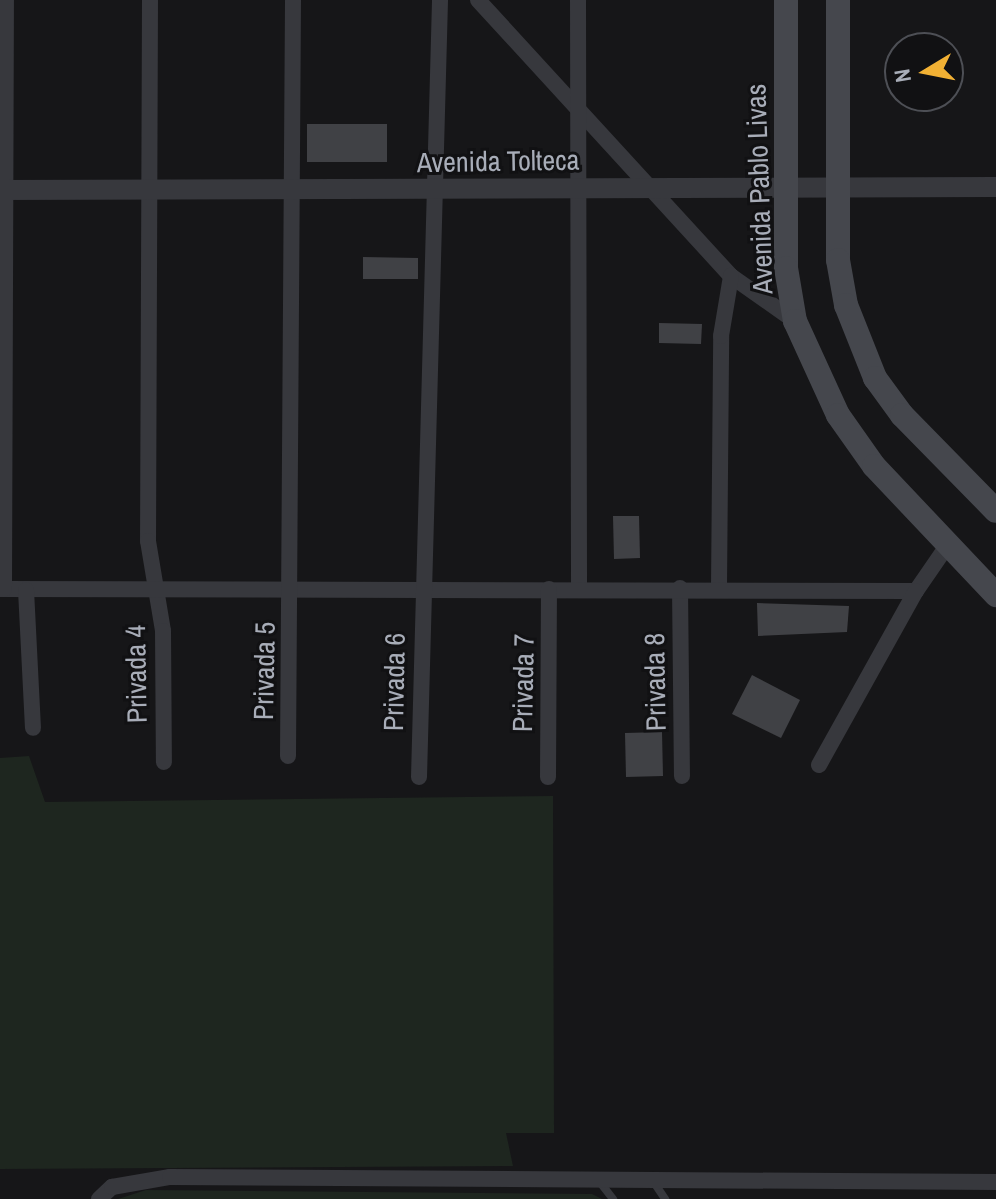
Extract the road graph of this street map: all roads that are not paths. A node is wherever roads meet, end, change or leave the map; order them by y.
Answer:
1 (6, 0) edge
2 (150, 0) edge
3 (293, 0) edge
4 (440, 0) edge
5 (478, 0) edge
6 (578, 0) edge
7 (786, 0) edge
8 (838, 0) edge
9 (578, 107) junction
10 (784, 186) junction
11 (837, 186) junction
12 (649, 187) junction
13 (996, 187) edge
14 (575, 188) junction
15 (3, 190) edge
16 (150, 190) junction
17 (295, 190) junction
18 (438, 190) junction
19 (731, 276) junction
20 (795, 321) junction
21 (996, 511) edge
22 (949, 543) junction
23 (156, 586) junction
24 (579, 587) junction
25 (719, 587) junction
26 (292, 588) junction
27 (422, 588) junction
28 (680, 588) junction
29 (2, 589) edge
30 (549, 589) junction
31 (26, 590) junction
32 (916, 591) junction
33 (996, 595) edge
34 (33, 728) dead end
35 (288, 756) dead end
36 (164, 762) dead end
37 (819, 765) dead end
38 (682, 776) dead end
39 (419, 777) dead end
40 (548, 777) dead end
41 (598, 1179) junction
42 (653, 1181) junction
43 (996, 1182) edge
44 (99, 1199) edge
45 (613, 1199) edge
46 (665, 1199) edge

1 - 15 street
2 - 16 street, Privada 4
3 - 17 street, Privada 5
4 - 18 street, Privada 6
5 - 9 street
6 - 9 street
7 - 10 main road, Avenida Pablo Livas
8 - 11 main road
9 - 12 street
9 - 14 street
10 - 11 street, Avenida Tolteca
10 - 12 street, Avenida Tolteca
10 - 20 main road, Avenida Pablo Livas
11 - 13 street, Avenida Tolteca
11 - 21 main road
12 - 14 street, Avenida Tolteca
12 - 19 street
14 - 18 street, Avenida Tolteca
14 - 24 street
15 - 16 street, Avenida Tolteca
15 - 29 street
16 - 17 street, Avenida Tolteca
16 - 23 street, Privada 4
17 - 18 street, Avenida Tolteca
17 - 26 street, Privada 5
18 - 27 street, Privada 6
19 - 20 street
19 - 25 street
20 - 22 main road, Avenida Pablo Livas
22 - 32 street
22 - 33 main road, Avenida Pablo Livas
23 - 26 street
23 - 31 street
23 - 36 street, Privada 4
24 - 28 street
24 - 30 street
25 - 28 street
25 - 32 street
26 - 27 street
26 - 35 street, Privada 5
27 - 30 street
27 - 39 street, Privada 6
28 - 38 street, Privada 8
29 - 31 street
30 - 40 street, Privada 7
31 - 34 street
32 - 37 street
41 - 42 street
41 - 44 street
41 - 45 lane
42 - 43 street
42 - 46 lane

